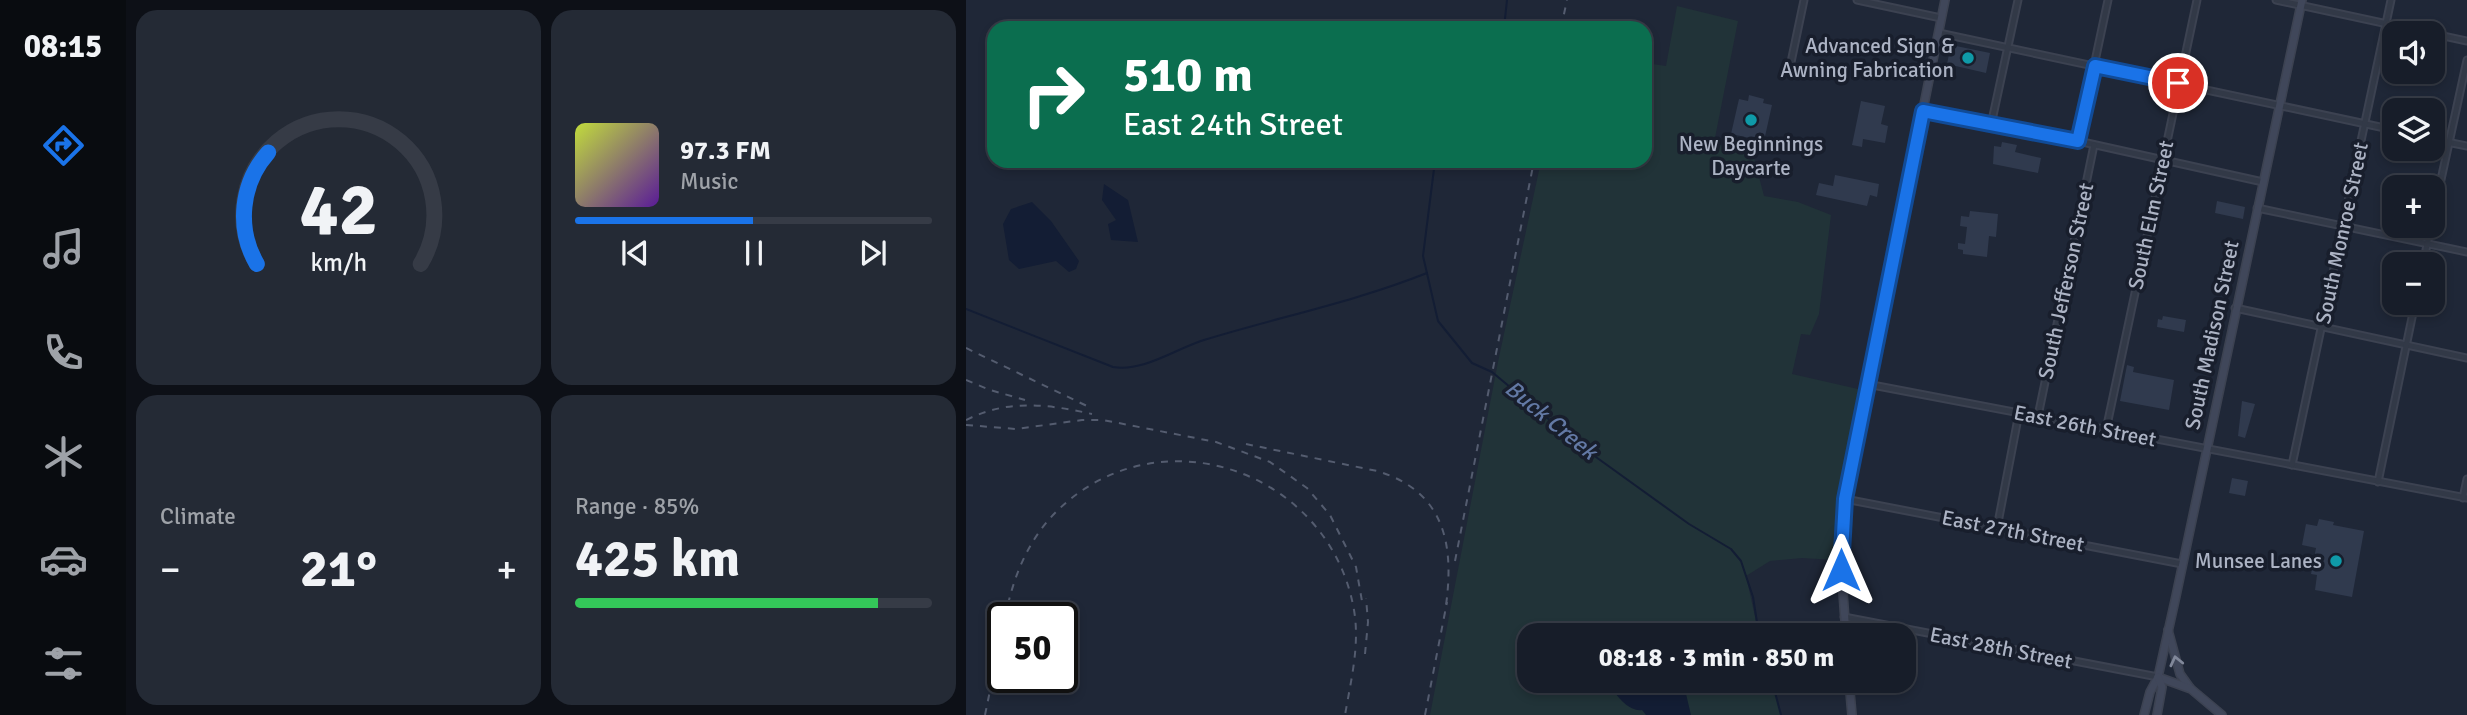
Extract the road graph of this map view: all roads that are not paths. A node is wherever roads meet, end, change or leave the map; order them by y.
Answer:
1 (1804, 0) edge
2 (1857, 0) edge
3 (1945, 0) edge
4 (2018, 0) edge
5 (2108, 0) edge
6 (2197, 0) edge
7 (2276, 0) edge
8 (2391, 0) edge
9 (2301, 3) edge
10 (1941, 18) junction
11 (2382, 21) edge
12 (2386, 21) edge
13 (1939, 33) junction
14 (2445, 36) edge
15 (2382, 41) edge
16 (2467, 41) edge
17 (2007, 48) junction
18 (2467, 60) edge
19 (2095, 66) junction
20 (1790, 67) dead end
21 (2178, 83) junction
22 (2279, 104) junction
23 (1923, 111) junction
24 (2365, 124) junction
25 (1991, 125) junction
26 (2382, 128) edge
27 (2078, 141) junction
28 (2445, 141) edge
29 (2449, 142) junction
30 (2094, 145) junction
31 (2467, 146) edge
32 (2163, 160) junction
33 (2442, 175) edge
34 (2263, 182) junction
35 (2258, 208) junction
36 (2344, 226) junction
37 (2429, 238) edge
38 (2428, 244) junction
39 (2426, 252) edge
40 (2467, 252) edge
41 (2235, 308) junction
42 (2412, 315) edge
43 (2322, 327) junction
44 (2406, 345) junction
45 (2467, 358) edge
46 (1867, 383) junction
47 (2019, 413) junction
48 (2038, 416) junction
49 (2106, 429) junction
50 (2206, 449) junction
51 (2292, 465) junction
52 (2467, 479) edge
53 (2378, 482) junction
54 (2465, 498) edge
55 (1845, 499) junction
56 (1997, 528) junction
57 (2182, 564) junction
58 (1844, 617) junction
59 (1845, 623) edge
60 (2168, 630) junction
61 (2158, 677) junction
62 (2191, 689) junction
63 (1850, 693) edge
64 (1852, 715) edge
65 (2144, 715) edge
66 (2157, 715) edge
67 (2222, 715) edge

1 - 20 street
2 - 10 street
3 - 10 main road
4 - 17 street
5 - 19 street
6 - 21 street, South Elm Street
7 - 9 street
8 - 12 street, South Monroe Street
9 - 11 street
9 - 22 main road, South Madison Street
10 - 13 main road
13 - 17 street
13 - 23 main road
14 - 16 street
15 - 24 street, South Monroe Street
17 - 19 street
17 - 25 street
18 - 29 street
19 - 21 street
19 - 27 street
21 - 22 street
21 - 32 street, South Elm Street
22 - 24 street
22 - 34 main road, South Madison Street
23 - 25 street
23 - 46 main road
24 - 26 street
24 - 36 street, South Monroe Street
25 - 27 street
27 - 30 street
28 - 29 street
29 - 31 street
29 - 33 street
30 - 32 street
30 - 48 street, South Jefferson Street
32 - 34 street
32 - 49 street, South Elm Street
34 - 35 main road, South Madison Street
35 - 36 street
35 - 41 main road, South Madison Street
36 - 38 street
36 - 43 street, South Monroe Street
37 - 38 street
38 - 39 street
38 - 40 street
41 - 43 street
41 - 50 main road, South Madison Street
42 - 44 street
43 - 44 street
43 - 51 street, South Monroe Street
44 - 45 street
44 - 53 street
46 - 47 street, East 26th Street
46 - 55 main road
47 - 48 street, East 26th Street
47 - 56 street
48 - 49 street, East 26th Street
49 - 50 street, East 26th Street
50 - 51 street, East 26th Street
50 - 57 main road, South Madison Street
51 - 53 street, East 26th Street
52 - 54 street
53 - 54 street, East 26th Street
55 - 56 street, East 27th Street
55 - 58 main road
56 - 57 street, East 27th Street
57 - 60 main road, South Madison Street
58 - 59 main road
58 - 61 street, East 28th Street
60 - 61 main road, South Madison Street
62 -> 60 main road
61 - 62 main road
61 - 65 main road, South Madison Street
61 - 66 main road, South Madison Street
62 - 67 main road
63 - 64 main road

